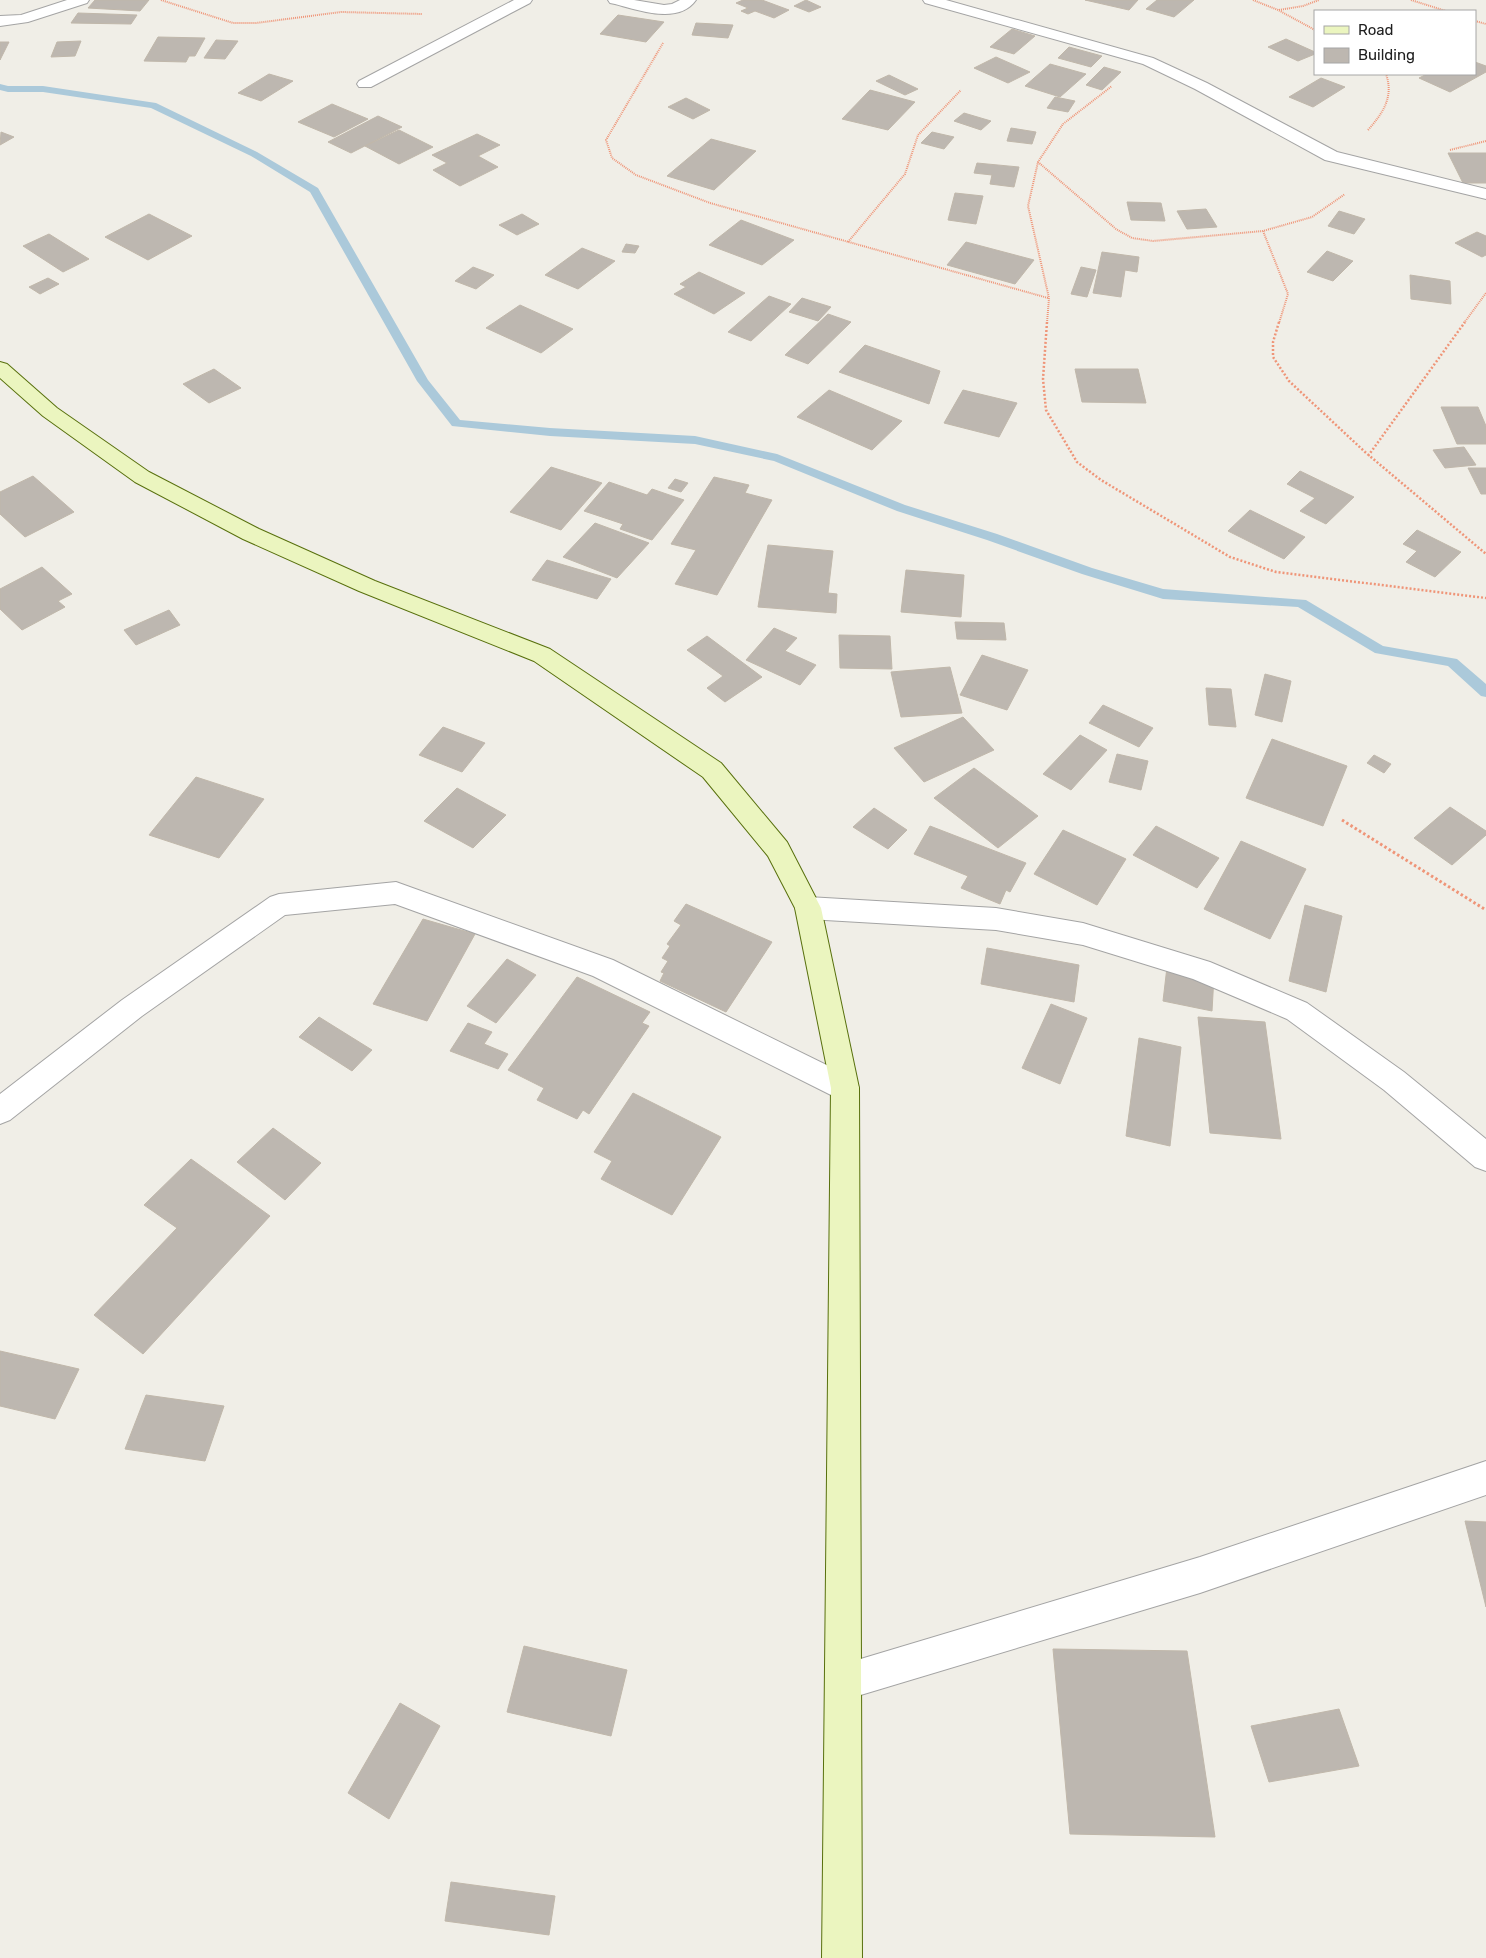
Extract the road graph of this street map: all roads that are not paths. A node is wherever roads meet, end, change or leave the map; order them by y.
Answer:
1 (82, 0) edge
2 (525, 0) edge
3 (615, 0) edge
4 (930, 0) edge
5 (683, 4) edge
6 (0, 21) edge
7 (365, 84) dead end
8 (1486, 194) edge
9 (0, 368) edge
10 (808, 908) junction
11 (846, 1088) junction
12 (0, 1111) edge
13 (1486, 1157) edge
14 (1486, 1478) edge
15 (844, 1682) junction
16 (842, 1958) edge

1 - 6 street
2 - 7 street
3 - 5 street
4 - 8 street
9 - 10 street
10 - 11 street
10 - 13 street
11 - 12 street
11 - 15 street
14 - 15 street
15 - 16 street

